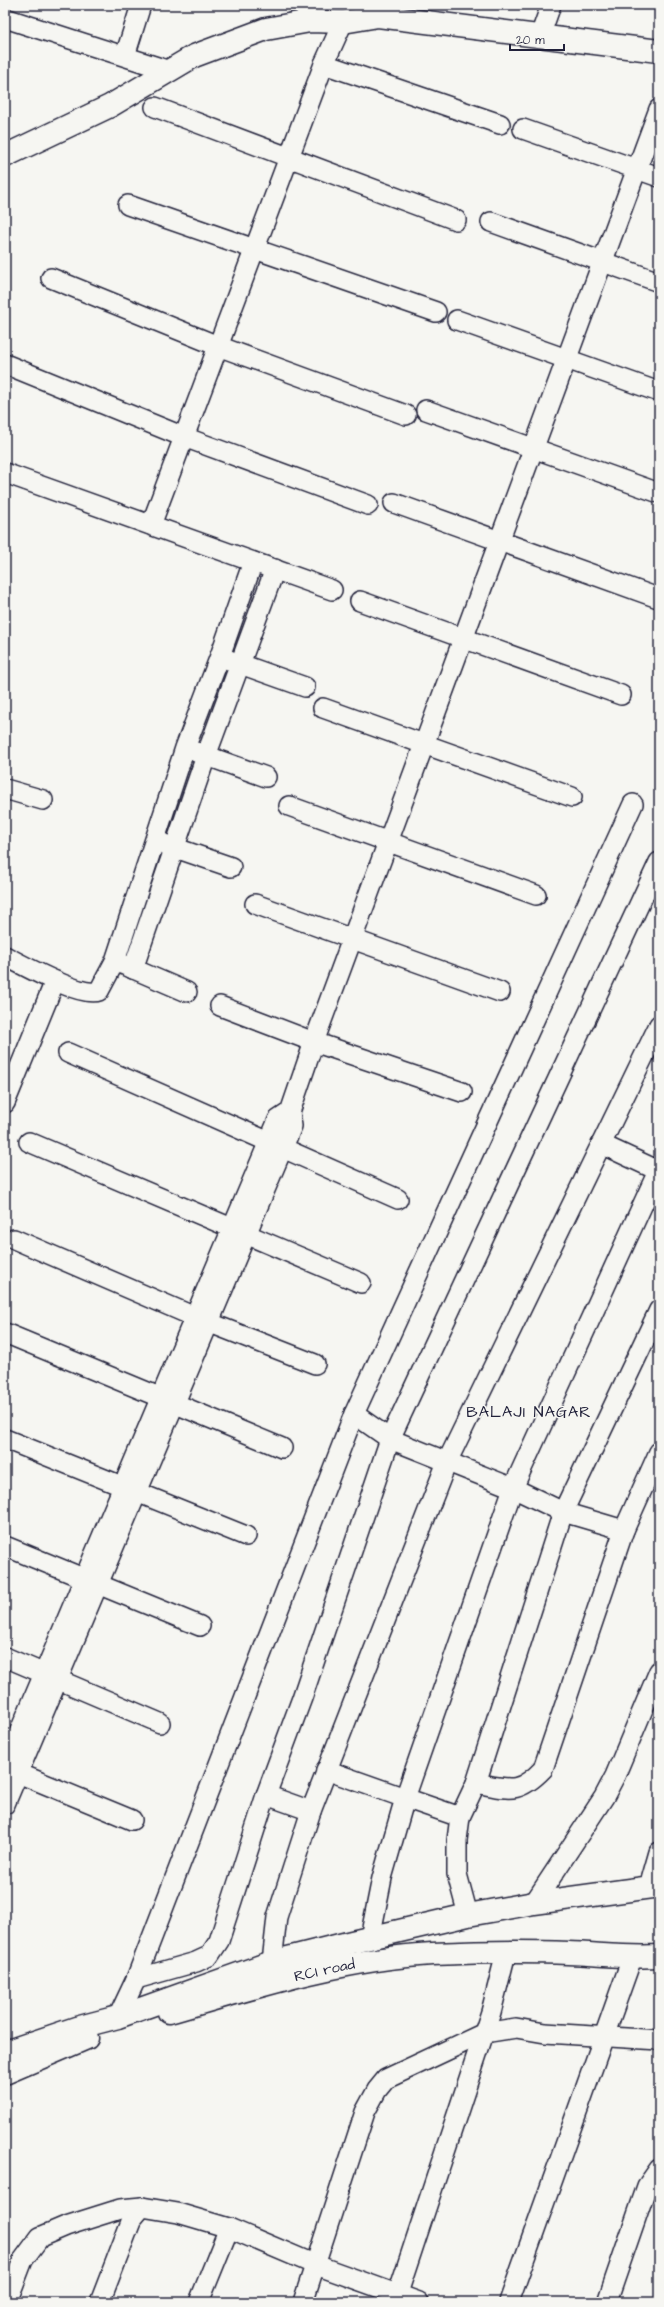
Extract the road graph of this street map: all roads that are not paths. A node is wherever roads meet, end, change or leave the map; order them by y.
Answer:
1 (141, 5) edge
2 (551, 5) edge
3 (5, 18) edge
4 (343, 22) junction
5 (540, 36) junction
6 (659, 52) edge
7 (125, 56) junction
8 (324, 64) junction
9 (170, 70) junction
10 (155, 107) dead end
11 (659, 109) edge
12 (500, 124) dead end
13 (523, 130) dead end
14 (5, 156) edge
15 (288, 158) junction
16 (637, 169) junction
17 (659, 177) edge
18 (128, 205) dead end
19 (456, 220) dead end
20 (491, 222) dead end
21 (254, 250) junction
22 (603, 261) junction
23 (51, 278) dead end
24 (659, 282) edge
25 (436, 312) dead end
26 (457, 320) dead end
27 (218, 346) junction
28 (567, 358) junction
29 (5, 364) edge
30 (659, 392) edge
31 (426, 410) dead end
32 (406, 415) dead end
33 (184, 437) junction
34 (534, 448) junction
35 (5, 473) edge
36 (659, 493) edge
37 (394, 503) dead end
38 (368, 505) dead end
39 (151, 525) junction
40 (499, 541) junction
41 (253, 562) junction
42 (275, 569) junction
43 (332, 590) dead end
44 (658, 598) dead end
45 (360, 601) dead end
46 (464, 637) junction
47 (220, 656) junction
48 (242, 664) junction
49 (304, 687) dead end
50 (621, 695) dead end
51 (323, 708) dead end
52 (424, 744) junction
53 (185, 748) junction
54 (206, 756) junction
55 (266, 776) dead end
56 (5, 789) edge
57 (572, 798) dead end
58 (43, 800) dead end
59 (633, 804) dead end
60 (289, 806) dead end
61 (153, 840) junction
62 (389, 840) junction
63 (175, 848) junction
64 (659, 862) edge
65 (231, 867) dead end
66 (536, 894) dead end
67 (255, 904) dead end
68 (353, 938) junction
69 (5, 956) edge
70 (115, 961) junction
71 (133, 969) junction
72 (55, 981) junction
73 (187, 992) dead end
74 (500, 992) dead end
75 (220, 1006) dead end
76 (659, 1025) edge
77 (314, 1042) junction
78 (68, 1053) dead end
79 (11, 1073) edge
80 (462, 1092) dead end
81 (5, 1103) edge
82 (29, 1142) dead end
83 (601, 1144) junction
84 (276, 1145) junction
85 (659, 1171) edge
86 (398, 1199) dead end
87 (240, 1230) junction
88 (14, 1239) dead end
89 (361, 1283) dead end
90 (659, 1310) edge
91 (202, 1320) junction
92 (5, 1333) edge
93 (315, 1364) dead end
94 (169, 1400) junction
95 (354, 1414) junction
96 (5, 1439) edge
97 (390, 1439) junction
98 (282, 1448) dead end
99 (659, 1452) edge
100 (447, 1462) junction
101 (513, 1488) junction
102 (131, 1490) junction
103 (563, 1512) junction
104 (624, 1530) junction
105 (246, 1536) dead end
106 (5, 1546) edge
107 (92, 1581) junction
108 (200, 1626) dead end
109 (5, 1657) edge
110 (659, 1671) edge
111 (52, 1676) junction
112 (160, 1723) dead end
113 (9, 1769) edge
114 (326, 1770) junction
115 (476, 1783) junction
116 (266, 1795) junction
117 (405, 1798) junction
118 (5, 1804) edge
119 (311, 1811) junction
120 (460, 1817) junction
121 (132, 1820) dead end
122 (659, 1852) edge
123 (654, 1886) edge
124 (534, 1903) junction
125 (468, 1915) junction
126 (370, 1938) junction
127 (506, 1953) junction
128 (659, 1956) edge
129 (632, 1958) junction
130 (272, 1962) junction
131 (136, 1979) junction
132 (118, 2017) junction
133 (484, 2033) junction
134 (605, 2036) junction
135 (659, 2040) edge
136 (5, 2052) edge
137 (5, 2073) edge
138 (659, 2170) edge
139 (142, 2207) junction
140 (229, 2228) junction
141 (316, 2265) junction
142 (397, 2299) edge
143 (7, 2302) edge
144 (100, 2302) edge
145 (199, 2302) edge
146 (303, 2302) edge
147 (419, 2302) edge
148 (509, 2302) edge
149 (607, 2302) edge

1 - 7 street
2 - 5 street
3 - 7 street
4 - 5 main road
4 - 8 street
4 - 9 main road
5 - 6 main road
7 - 9 street
8 - 12 street
8 - 15 street
9 - 14 main road
10 - 15 street
11 - 16 street
13 - 16 street
15 - 19 street
15 - 21 street
16 - 17 street
16 - 22 street
18 - 21 street
20 - 22 street
21 - 25 street
21 - 27 street
22 - 24 street
22 - 28 street
23 - 27 street
26 - 28 street
27 - 32 street
27 - 33 street
28 - 30 street
28 - 34 street
29 - 33 street
31 - 34 street
33 - 38 street
33 - 39 street
34 - 36 street
34 - 40 street
35 - 39 street
37 - 40 street
39 - 41 street
40 - 44 street
40 - 46 street
41 - 42 street
41 - 47 street
42 - 43 street
42 - 48 street
45 - 46 street
46 - 50 street
46 - 52 street
47 - 48 street
47 - 53 street
48 - 49 street
48 - 54 street
51 - 52 street
52 - 57 street
52 - 62 street
53 - 54 street
53 - 61 street
54 - 55 street
54 - 63 street
56 - 58 street
59 - 95 street
60 - 62 street
61 - 63 street
61 - 70 street
62 - 66 street
62 - 68 street
63 - 65 street
63 - 71 street
64 - 97 street
67 - 68 street
68 - 74 street
68 - 77 street
69 - 72 street
70 - 71 street
70 - 72 street
71 - 73 street
72 - 79 street
75 - 77 street
76 - 83 street
77 - 80 street
77 - 84 street
78 - 84 street
79 - 81 street
82 - 87 street
83 - 85 street
83 - 100 street
84 - 86 street
84 - 87 street
85 - 101 street
87 - 89 street
87 - 91 street
88 - 91 street
90 - 103 street
91 - 93 street
91 - 94 street
92 - 94 street
94 - 98 street
94 - 102 street
95 - 97 street
95 - 131 street
96 - 102 street
97 - 100 street
97 - 116 street
99 - 104 street
100 - 101 street
100 - 114 street
101 - 103 street
101 - 117 street
102 - 105 street
102 - 107 street
103 - 104 street
103 - 115 street
104 - 115 street
106 - 107 street
107 - 108 street
107 - 111 street
109 - 111 street
110 - 124 street
111 - 112 street
111 - 113 street
113 - 118 street
113 - 121 street
114 - 117 street
114 - 119 street
115 - 120 street
116 - 119 street
116 - 131 street
117 - 120 street
117 - 126 street
119 - 130 street
120 - 125 street
122 - 123 street
123 - 124 main road
124 - 125 main road
125 - 126 main road
126 - 130 main road
127 - 129 main road, RCI road
127 - 133 street
127 - 137 main road, RCI road
128 - 129 main road, RCI road
129 - 134 street
130 - 132 main road
131 - 132 street
132 - 136 main road
133 - 134 street
133 - 141 street
133 - 142 street
134 - 135 street
134 - 148 street
138 - 149 street
139 - 140 street
139 - 143 street
139 - 144 street
140 - 141 street
140 - 145 street
141 - 142 street
141 - 146 street
142 - 147 street

